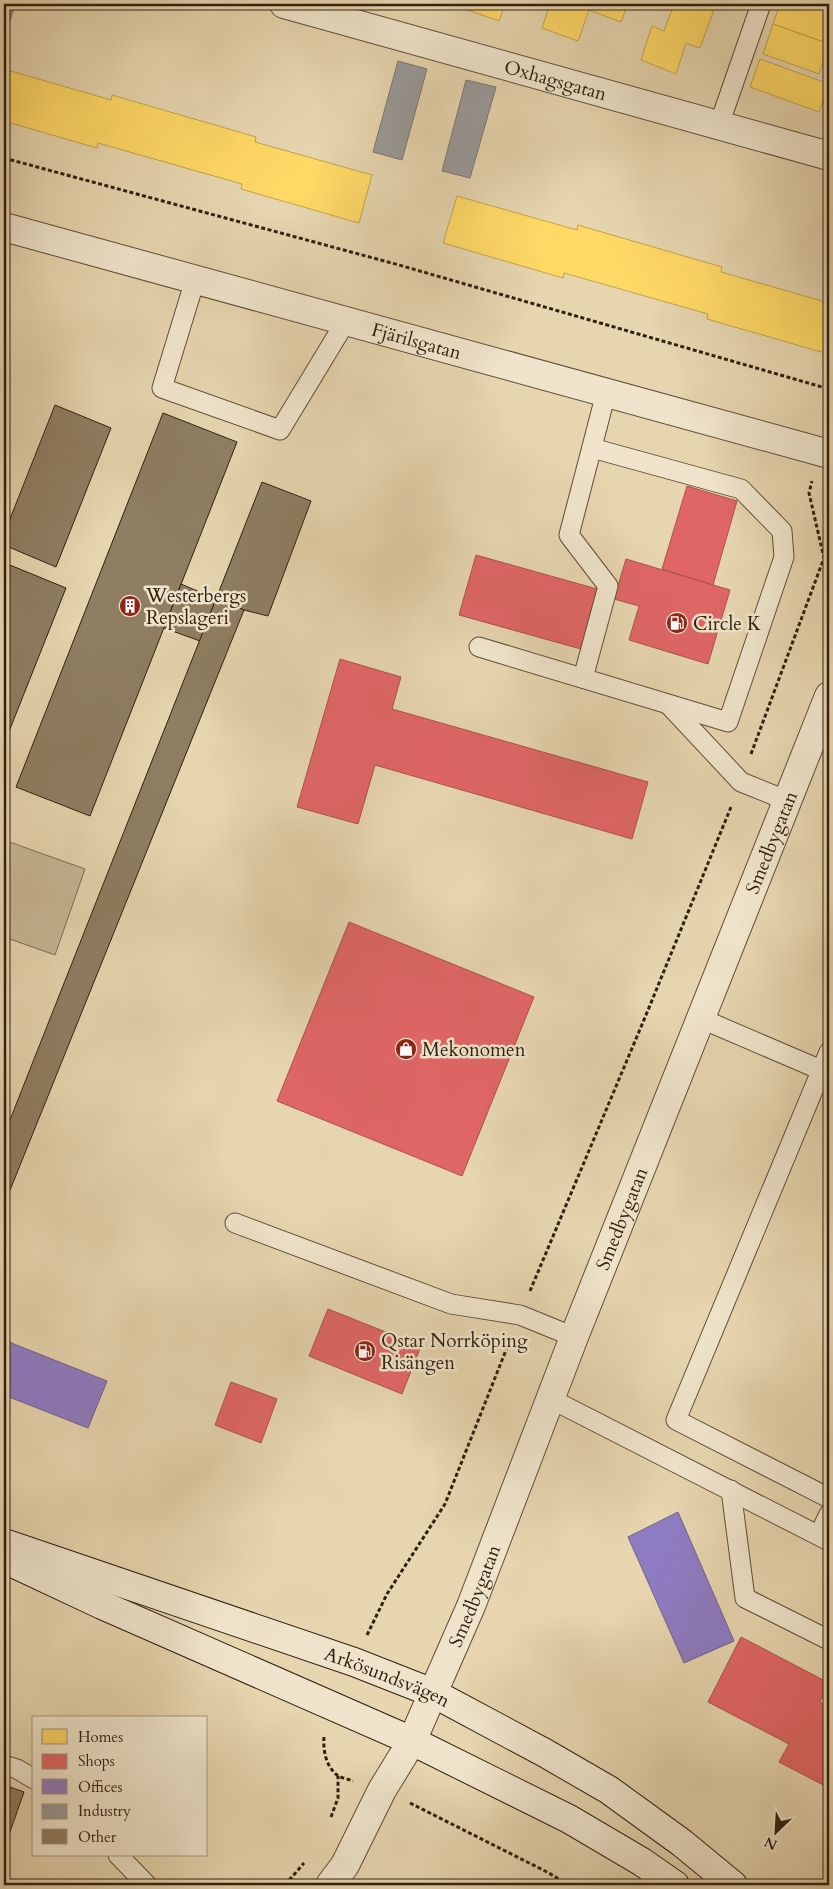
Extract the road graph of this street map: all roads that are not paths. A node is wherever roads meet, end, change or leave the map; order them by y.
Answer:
1 (284, 4) edge
2 (761, 4) edge
3 (719, 125) junction
4 (829, 156) edge
5 (4, 227) edge
6 (195, 280) junction
7 (346, 321) junction
8 (606, 393) junction
9 (592, 448) junction
10 (824, 453) edge
11 (479, 647) dead end
12 (583, 678) junction
13 (829, 696) edge
14 (667, 702) junction
15 (788, 802) junction
16 (702, 1019) junction
17 (829, 1052) edge
18 (821, 1070) junction
19 (235, 1223) dead end
20 (574, 1337) junction
21 (552, 1399) junction
22 (731, 1490) junction
23 (829, 1498) edge
24 (829, 1514) edge
25 (824, 1538) edge
26 (4, 1543) edge
27 (4, 1560) edge
28 (829, 1640) edge
29 (434, 1693) junction
30 (412, 1740) junction
31 (4, 1765) edge
32 (32, 1778) edge
33 (119, 1856) edge
34 (147, 1885) edge
35 (330, 1885) edge
36 (675, 1885) edge
37 (734, 1885) edge

1 - 3 street, Oxhagsgatan
2 - 3 lane
3 - 4 street, Oxhagsgatan
5 - 6 street, Fjärilsgatan
6 - 7 street, Fjärilsgatan
6 - 7 lane
7 - 8 street, Fjärilsgatan
8 - 9 lane
8 - 10 street, Fjärilsgatan
9 - 12 lane
9 - 14 lane
11 - 12 lane
12 - 14 lane
13 - 15 street, Smedbygatan
14 - 15 lane
15 - 16 street, Smedbygatan
16 - 18 lane
16 - 20 street, Smedbygatan
17 - 18 lane
18 - 23 lane
19 - 20 lane
20 - 21 street, Smedbygatan
21 - 22 lane
21 - 29 street, Smedbygatan
22 - 25 lane
22 - 28 lane
24 - 25 lane
26 - 29 street, Arkösundsvägen
27 - 30 street
29 - 30 street, Smedbygatan
29 - 37 street, Arkösundsvägen
30 - 35 street, Smedbygatan
30 - 36 street
31 - 32 lane
33 - 34 lane

